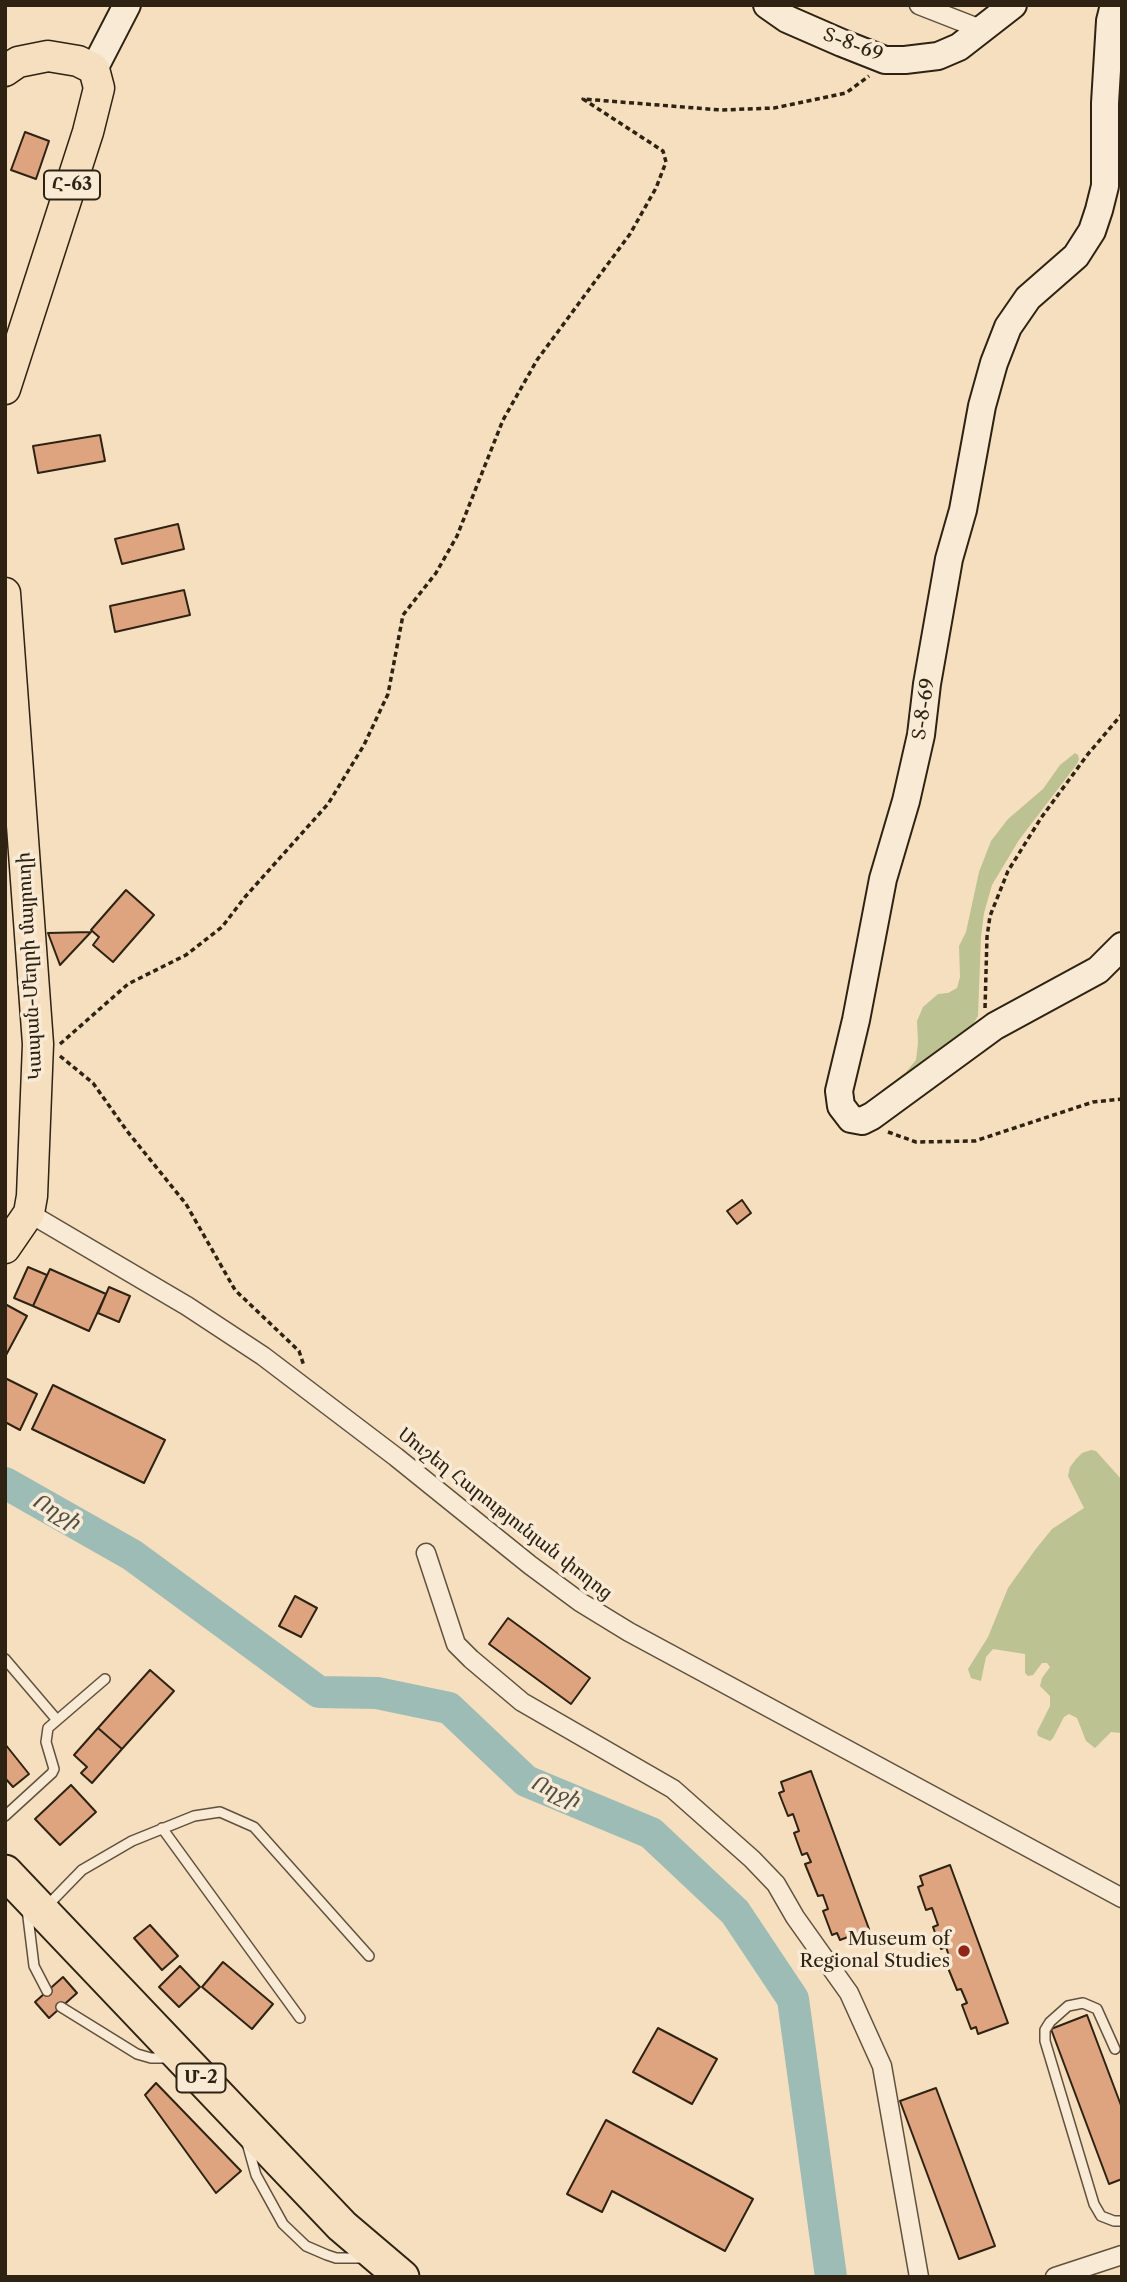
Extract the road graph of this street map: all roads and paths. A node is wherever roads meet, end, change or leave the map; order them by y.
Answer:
1 (127, 5) edge
2 (767, 5) edge
3 (919, 5) edge
4 (1013, 5) edge
5 (1114, 5) edge
6 (983, 30) junction
7 (885, 60) junction
8 (94, 69) junction
9 (5, 71) edge
10 (5, 389) edge
11 (5, 593) edge
12 (1122, 714) edge
13 (1122, 946) edge
14 (983, 1034) junction
15 (1122, 1099) edge
16 (872, 1116) junction
17 (29, 1213) junction
18 (5, 1248) edge
19 (314, 1394) junction
20 (426, 1553) dead end
21 (5, 1659) edge
22 (105, 1679) dead end
23 (57, 1720) junction
24 (5, 1816) edge
25 (162, 1828) junction
26 (24, 1892) edge
27 (1122, 1898) edge
28 (369, 1956) dead end
29 (47, 1991) dead end
30 (61, 2007) dead end
31 (300, 2018) dead end
32 (1115, 2049) dead end
33 (182, 2058) junction
34 (1122, 2221) edge
35 (1122, 2255) edge
36 (391, 2268) edge
37 (919, 2277) edge
38 (1055, 2277) edge

1 - 8 street
2 - 7 street, Տ-8-69 / Տ-8-69
3 - 6 street
4 - 6 street, Տ-8-69 / Տ-8-69
5 - 16 street, Տ-8-69 / Տ-8-69
6 - 7 street, Տ-8-69 / Տ-8-69
7 - 19 path
8 - 9 main road
8 - 10 main road, Հ-63
11 - 17 main road, Կապան-Մեղրի մայրուղի
12 - 14 path
13 - 14 street
14 - 16 street
15 - 16 path
17 - 18 main road, Կապան-Մեղրի մայրուղի
17 - 19 street, Մուշեղ Հարությունյան փողոց
19 - 27 street, Մուշեղ Հարությունյան փողոց
20 - 37 street
21 - 23 lane
22 - 23 lane
23 - 24 lane
25 - 26 lane
25 - 28 lane
25 - 31 lane
26 - 29 lane
26 - 33 highway, Մ-2
30 - 33 lane
32 - 34 lane
33 - 36 highway, Մ-2
35 - 38 street

